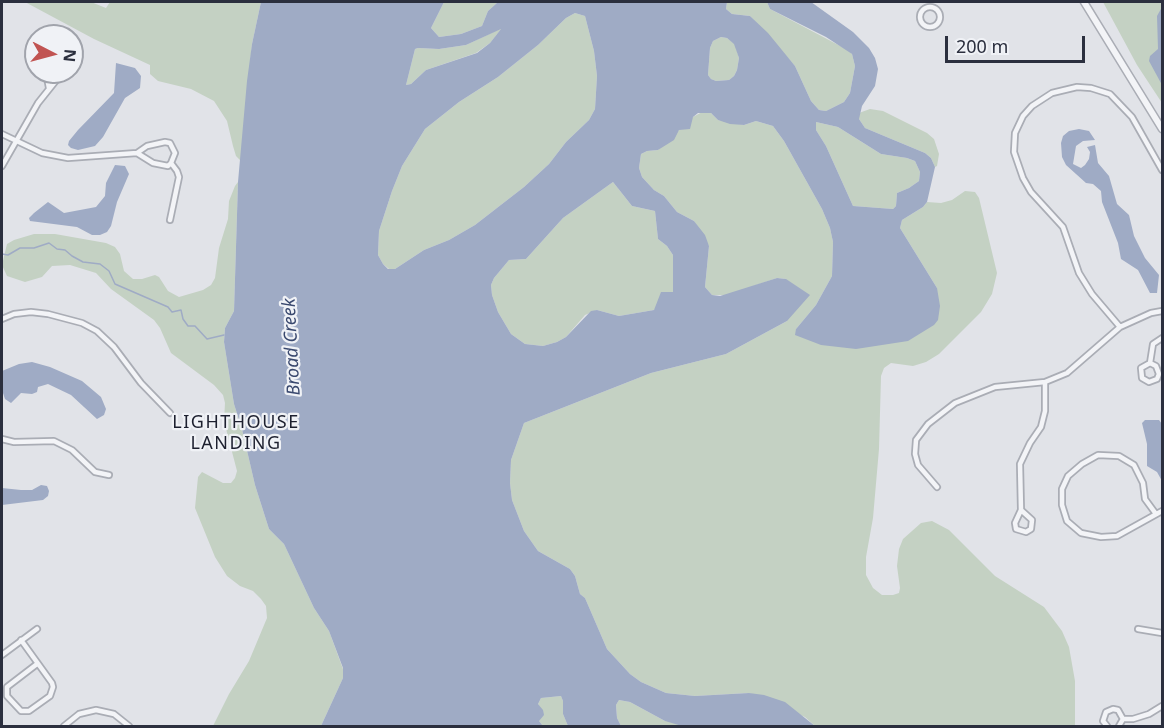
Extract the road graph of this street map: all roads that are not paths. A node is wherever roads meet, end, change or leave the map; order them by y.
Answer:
1 (1084, 2) edge
2 (934, 4) edge
3 (48, 84) edge
4 (53, 84) edge
5 (49, 88) junction
6 (1162, 129) edge
7 (2, 134) edge
8 (15, 141) junction
9 (137, 153) junction
10 (171, 163) junction
11 (2, 166) edge
12 (1162, 170) edge
13 (170, 220) dead end
14 (1162, 310) edge
15 (2, 319) edge
16 (1120, 327) junction
17 (1162, 338) edge
18 (1150, 363) junction
19 (1045, 382) junction
20 (170, 413) dead end
21 (2, 439) edge
22 (109, 475) dead end
23 (937, 488) dead end
24 (1021, 510) junction
25 (1162, 511) edge
26 (1156, 514) junction
27 (38, 629) dead end
28 (1138, 629) dead end
29 (1162, 633) edge
30 (21, 640) junction
31 (2, 655) edge
32 (38, 664) junction
33 (1162, 706) edge
34 (1123, 718) junction
35 (64, 726) edge
36 (129, 726) edge
37 (1107, 726) edge
38 (1119, 726) edge

1 - 6 street
2 - 2 street
3 - 5 street
4 - 5 street
5 - 8 street
7 - 8 street
8 - 9 street
8 - 11 street
9 - 10 street
9 - 10 street
10 - 13 street
12 - 16 street
14 - 16 street
15 - 20 street
16 - 19 street
17 - 18 street
18 - 18 street
19 - 23 street
19 - 24 street
21 - 22 street
24 - 24 street
25 - 26 street
26 - 26 street
27 - 30 street
28 - 29 street
30 - 31 street
30 - 32 street
32 - 32 street
33 - 34 street
34 - 37 street
34 - 38 street
35 - 36 street

